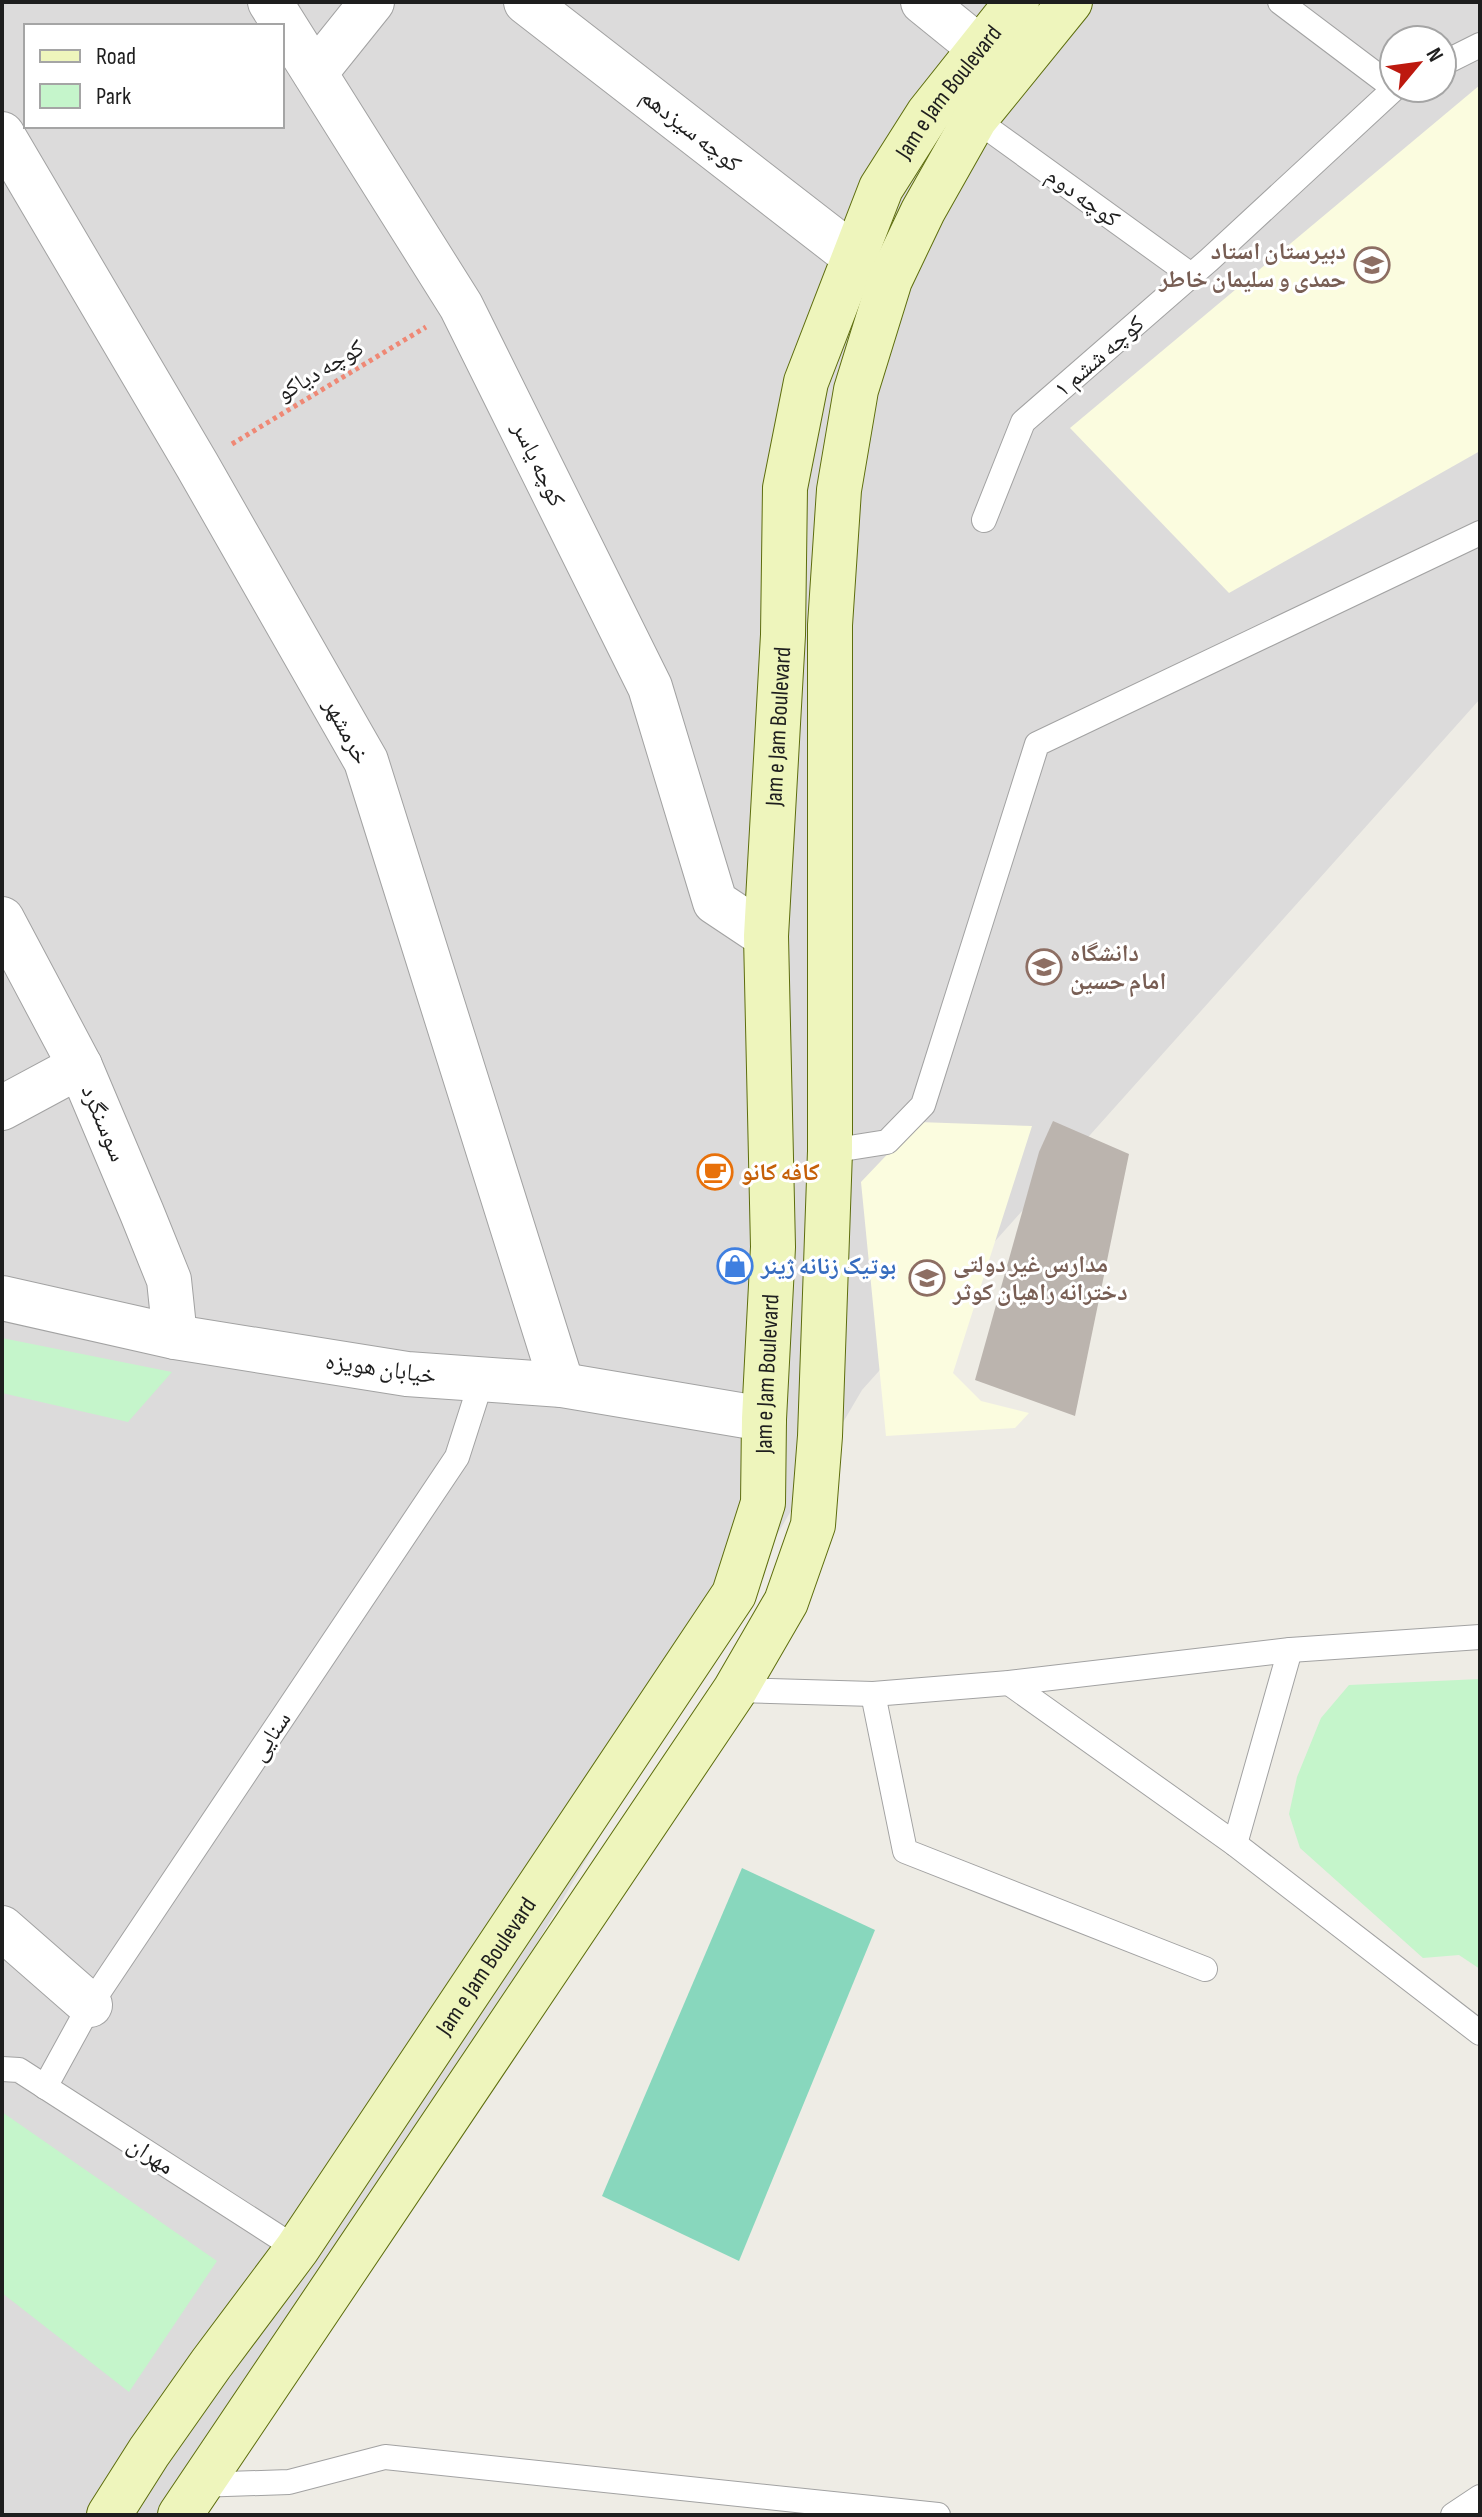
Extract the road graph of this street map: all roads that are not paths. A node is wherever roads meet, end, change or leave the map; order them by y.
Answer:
1 (270, 2) edge
2 (372, 2) edge
3 (526, 2) edge
4 (923, 2) edge
5 (1017, 2) edge
6 (1070, 2) edge
7 (1280, 2) edge
8 (284, 24) edge
9 (284, 24) edge
10 (1480, 45) edge
11 (981, 49) junction
12 (1458, 56) edge
13 (315, 73) junction
14 (1378, 76) edge
15 (1378, 103) edge
16 (975, 119) junction
17 (2, 134) edge
18 (856, 258) junction
19 (1191, 275) junction
20 (984, 520) dead end
21 (1480, 533) edge
22 (2, 919) edge
23 (766, 936) junction
24 (80, 1066) junction
25 (2, 1108) edge
26 (830, 1151) junction
27 (2, 1298) edge
28 (175, 1337) junction
29 (482, 1379) junction
30 (562, 1385) junction
31 (764, 1419) junction
32 (1480, 1637) edge
33 (1290, 1650) junction
34 (1009, 1683) junction
35 (735, 1690) junction
36 (873, 1694) junction
37 (1235, 1844) junction
38 (2, 1928) edge
39 (1205, 1969) dead end
40 (90, 2005) junction
41 (1480, 2033) edge
42 (2, 2069) edge
43 (45, 2087) junction
44 (297, 2249) junction
45 (1480, 2497) edge
46 (188, 2500) edge
47 (109, 2515) edge
48 (938, 2515) edge
49 (1453, 2515) edge

1 - 8 street, کوچه یاسر
2 - 13 street
3 - 18 street, کوچه سیزدهم
4 - 11 street
5 - 11 main road, Jam e Jam Boulevard
6 - 16 main road, Jam e Jam Boulevard
7 - 14 lane
9 - 13 street, کوچه یاسر
10 - 12 lane
11 - 18 main road, Jam e Jam Boulevard
13 - 23 street, کوچه یاسر
15 - 19 lane, کوچه ششم ۱
16 - 19 lane, کوچه دوم
16 - 26 main road, Jam e Jam Boulevard
17 - 30 street, خرمشهر
18 - 23 main road, Jam e Jam Boulevard
19 - 20 lane, کوچه ششم ۱
21 - 26 lane
22 - 24 street, سوسنگرد
23 - 31 main road, Jam e Jam Boulevard
24 - 25 street
24 - 28 street, سوسنگرد
26 - 35 main road, Jam e Jam Boulevard
27 - 28 street, خیابان هویزه
28 - 29 street, خیابان هویزه
29 - 30 street, خیابان هویزه
29 - 40 lane, سنایی
30 - 31 street, خیابان هویزه
31 - 44 main road, Jam e Jam Boulevard
32 - 33 lane
33 - 34 lane
33 - 37 lane
34 - 36 lane
34 - 37 lane
35 - 36 lane
35 - 46 main road, Jam e Jam Boulevard
36 - 39 lane
37 - 41 lane
38 - 40 street
40 - 43 lane, سنایی
42 - 43 lane, مهران
43 - 44 lane, مهران
44 - 47 main road, Jam e Jam Boulevard
45 - 49 lane
46 - 48 lane

